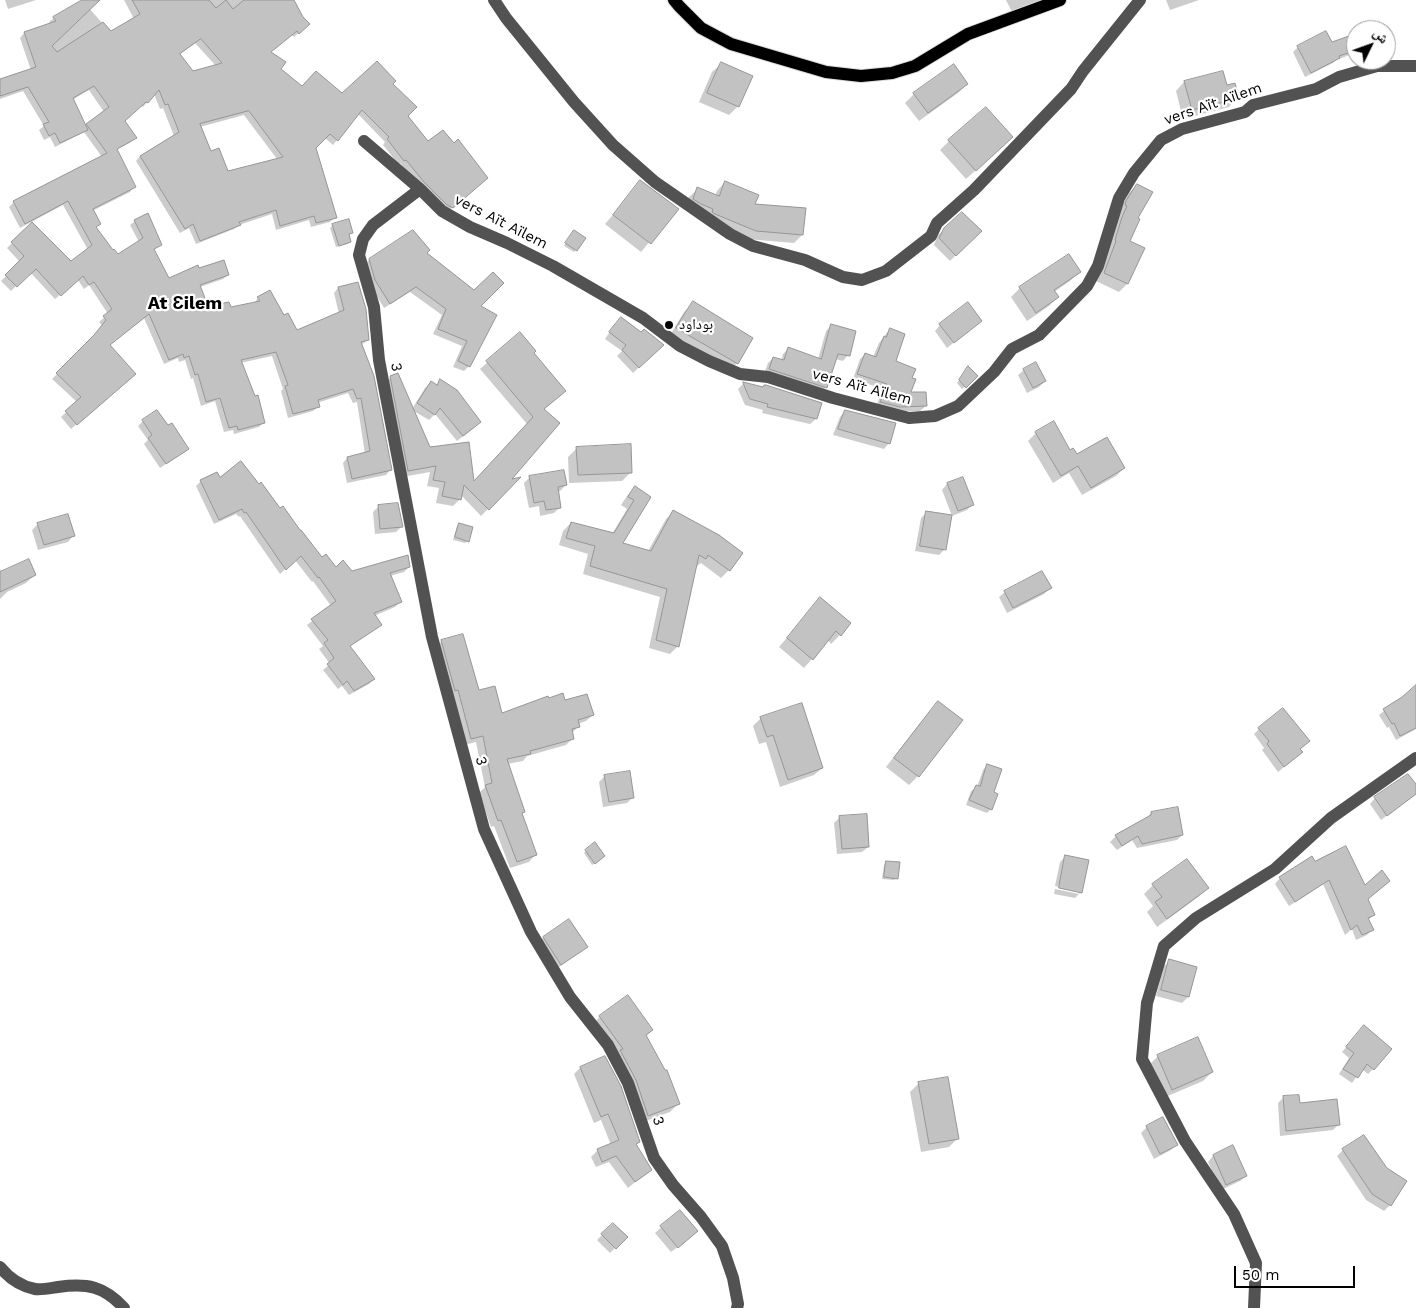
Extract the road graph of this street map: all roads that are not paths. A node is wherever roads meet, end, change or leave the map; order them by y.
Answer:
1 (494, 0) edge
2 (674, 0) edge
3 (1060, 0) edge
4 (1140, 0) edge
5 (1416, 66) edge
6 (364, 141) dead end
7 (420, 189) junction
8 (1416, 758) edge
9 (0, 1267) edge
10 (124, 1308) edge
11 (737, 1308) edge
12 (1254, 1308) edge

1 - 4 street
2 - 3 main road
5 - 7 street, vers Aït Aïlem
6 - 7 street, vers Aït Aïlem
7 - 11 street, 3
8 - 12 street
9 - 10 street

